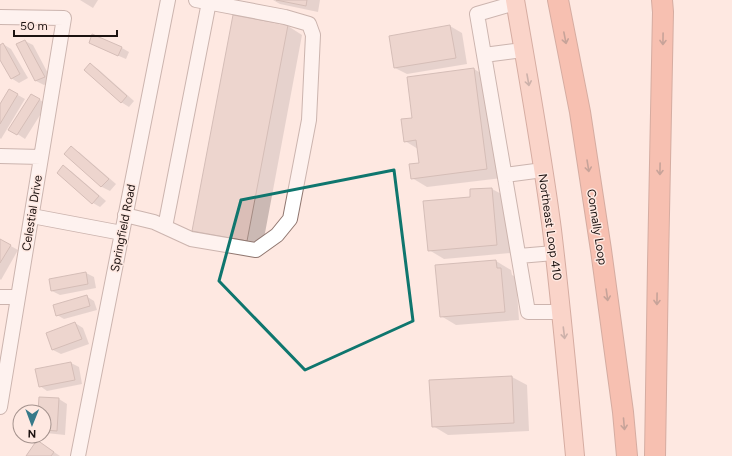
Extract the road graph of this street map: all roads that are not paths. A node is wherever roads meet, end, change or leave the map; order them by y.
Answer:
1 (168, 0) edge
2 (558, 0) edge
3 (662, 0) edge
4 (203, 1) edge
5 (515, 2) edge
6 (0, 17) edge
7 (523, 50) junction
8 (484, 55) junction
9 (0, 156) edge
10 (41, 157) junction
11 (543, 170) junction
12 (505, 175) junction
13 (125, 215) junction
14 (32, 216) junction
15 (165, 227) junction
16 (122, 233) junction
17 (554, 253) junction
18 (519, 256) junction
19 (0, 297) edge
20 (18, 297) junction
21 (561, 312) junction
22 (0, 407) edge
23 (78, 456) edge
24 (575, 456) edge
25 (627, 456) edge
26 (655, 456) edge

1 - 13 street, Springfield Road
2 -> 25 highway, Connally Loop
3 -> 26 highway
4 - 15 street
4 - 15 street
5 - 7 main road, Northeast Loop 410
5 - 8 street
6 - 10 street, Celestial Drive
7 - 8 street
7 -> 11 main road, Northeast Loop 410
8 - 12 street
9 - 10 street
10 - 14 street, Celestial Drive
11 - 12 street
11 - 17 main road, Northeast Loop 410
12 - 18 street
13 - 15 street
13 - 16 street, Springfield Road
14 - 16 street
14 - 20 street, Celestial Drive
16 - 23 street, Springfield Road
17 - 18 street
17 - 21 main road, Northeast Loop 410
18 - 21 street
19 - 20 street
20 - 22 street, Celestial Drive
21 -> 24 main road, Northeast Loop 410

